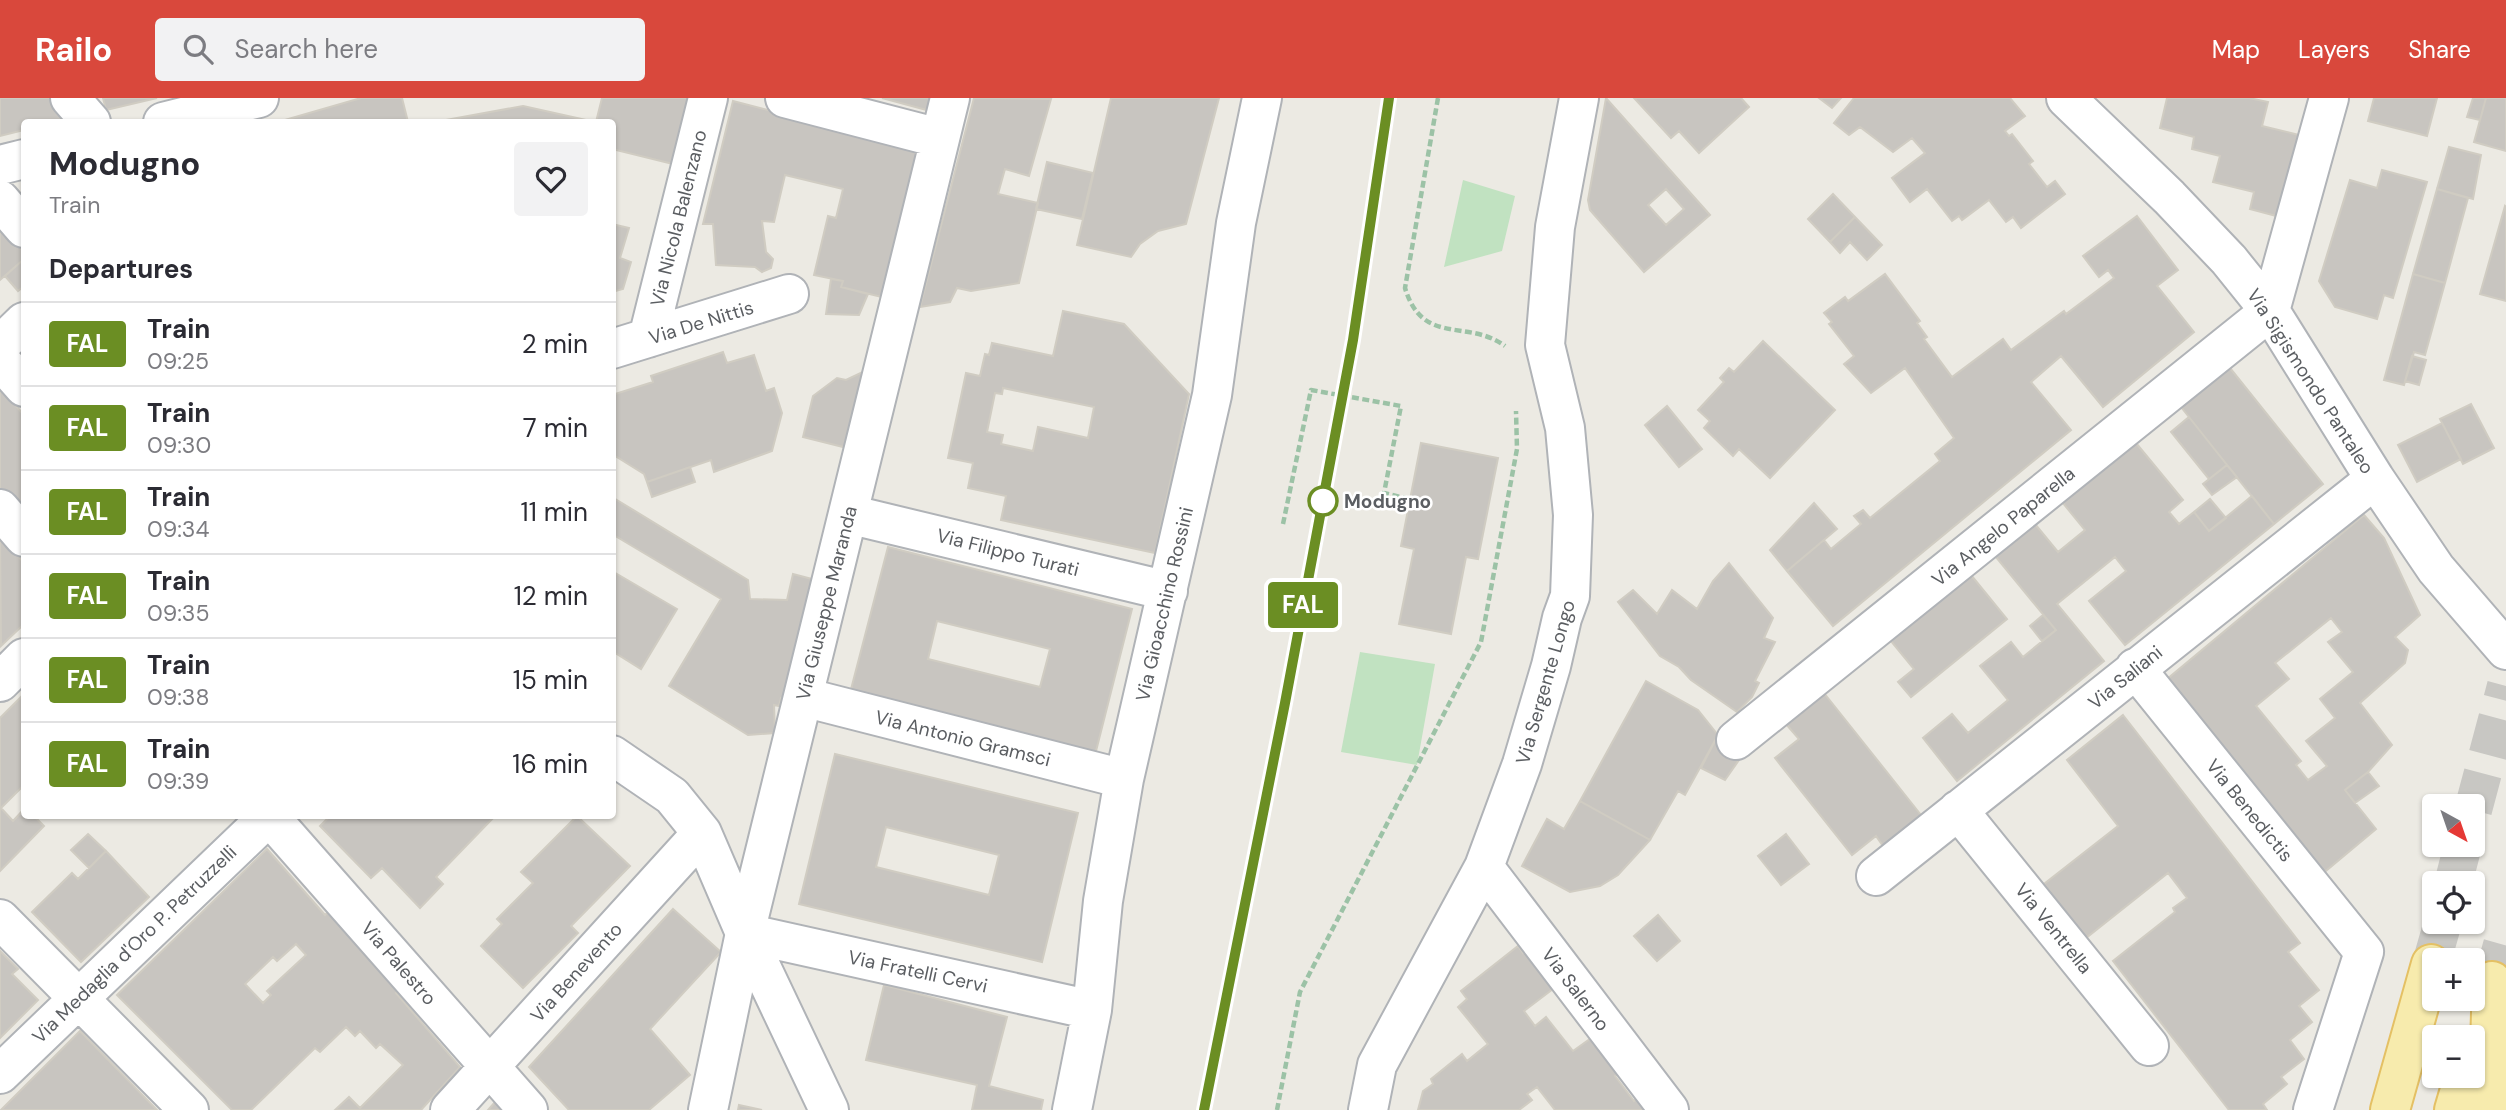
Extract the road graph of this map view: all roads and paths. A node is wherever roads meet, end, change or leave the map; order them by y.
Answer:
1 (70, 98) edge
2 (259, 98) edge
3 (708, 98) edge
4 (785, 98) edge
5 (950, 98) edge
6 (1262, 98) edge
7 (1438, 98) edge
8 (1579, 98) edge
9 (2066, 98) edge
10 (2329, 98) edge
11 (220, 110) edge
12 (88, 119) edge
13 (177, 119) edge
14 (939, 138) junction
15 (21, 160) edge
16 (0, 165) edge
17 (0, 200) edge
18 (21, 224) edge
19 (789, 294) dead end
20 (2270, 311) junction
21 (21, 325) edge
22 (648, 338) junction
23 (0, 345) edge
24 (616, 348) edge
25 (1510, 355) dead end
26 (0, 360) edge
27 (21, 384) edge
28 (1516, 399) dead end
29 (2375, 479) junction
30 (1409, 499) dead end
31 (0, 509) edge
32 (849, 514) junction
33 (1283, 524) dead end
34 (21, 534) edge
35 (1168, 591) junction
36 (2506, 650) edge
37 (2135, 668) junction
38 (803, 697) junction
39 (1736, 740) dead end
40 (616, 758) edge
41 (1124, 779) junction
42 (1958, 810) junction
43 (266, 819) edge
44 (272, 819) edge
45 (702, 833) junction
46 (1484, 867) junction
47 (1876, 876) dead end
48 (0, 919) edge
49 (745, 933) junction
50 (2422, 996) edge
51 (78, 998) junction
52 (1092, 1010) junction
53 (2479, 1025) edge
54 (2149, 1046) dead end
55 (490, 1066) junction
56 (0, 1074) edge
57 (2460, 1088) edge
58 (189, 1110) edge
59 (450, 1110) edge
60 (528, 1110) edge
61 (708, 1110) edge
62 (829, 1110) edge
63 (1072, 1110) edge
64 (1277, 1110) edge
65 (1368, 1110) edge
66 (1668, 1110) edge
67 (2313, 1110) edge
68 (2390, 1110) edge
69 (2454, 1110) edge
70 (2488, 1110) edge

1 - 12 street
2 - 11 street
3 - 22 street, Via Nicola Balenzano
4 - 14 street
5 - 14 street, Via Giuseppe Maranda
6 - 35 street, Via Gioacchino Rossini
7 - 25 path
8 - 46 street, Via Sergente Longo
9 - 20 street, Via Sigismondo Pantaleo
10 - 20 street
11 - 13 street
14 - 32 street, Via Giuseppe Maranda
15 - 16 street
17 - 18 street
19 - 22 street, Via De Nittis
20 - 29 street, Via Sigismondo Pantaleo
20 - 39 street, Via Angelo Paparella
21 - 23 street
22 - 24 street, Via De Nittis
26 - 27 street
28 - 64 path
29 - 36 street, Via Sigismondo Pantaleo
29 - 37 street, Via Saliani
30 - 33 path
31 - 34 street
32 - 35 street, Via Filippo Turati
32 - 38 street, Via Giuseppe Maranda
35 - 41 street, Via Gioacchino Rossini
37 - 42 street, Via Saliani
37 - 67 street, Via Benedictis
38 - 41 street, Via Antonio Gramsci
38 - 49 street, Via Giuseppe Maranda
40 - 45 street
41 - 52 street, Via Gioacchino Rossini
42 - 47 street, Via Saliani
42 - 54 street, Via Ventrella
43 - 51 street, Via Medaglia d'Oro P. Petruzzelli
44 - 55 street, Via Palestro
45 - 49 street
45 - 55 street, Via Benevento
46 - 65 street, Via Sergente Longo
46 - 66 street, Via Salerno
48 - 51 street
49 - 52 street, Via Fratelli Cervi
49 - 61 street, Via Giuseppe Maranda
49 - 62 street
50 - 68 main road
51 - 56 street, Via Medaglia d'Oro P. Petruzzelli
51 - 58 street
52 - 63 street, Via Gioacchino Rossini
53 - 70 main road
55 - 59 street, Via Benevento
55 - 60 street, Via Palestro
57 - 69 main road

